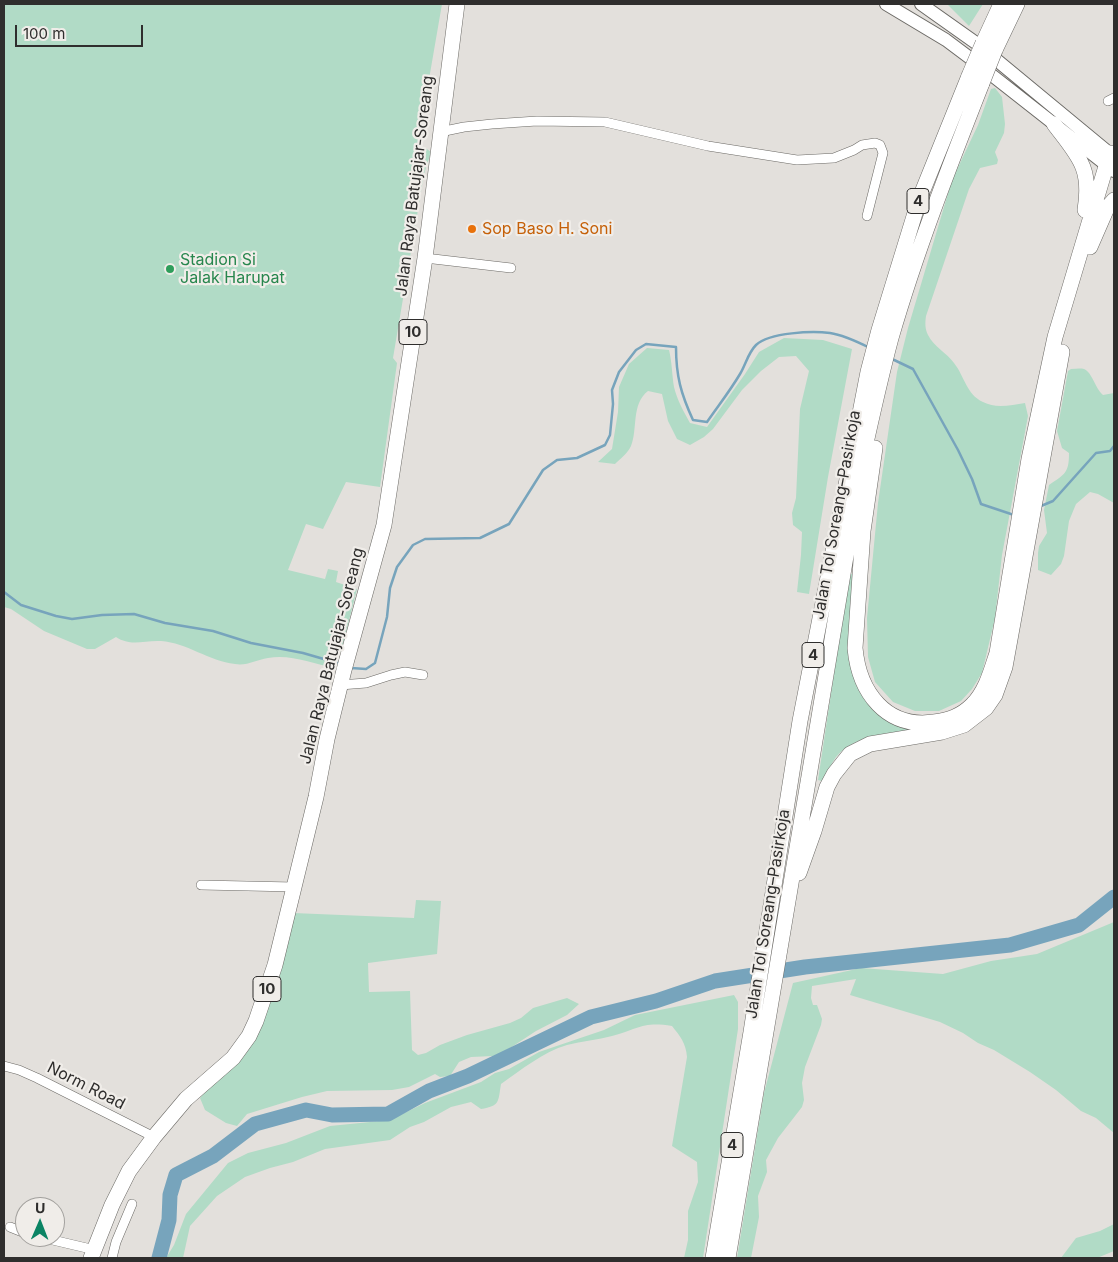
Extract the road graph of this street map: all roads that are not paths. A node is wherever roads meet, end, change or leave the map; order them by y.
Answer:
1 (457, 4) edge
2 (886, 4) edge
3 (921, 4) edge
4 (1001, 4) edge
5 (1017, 4) edge
6 (989, 46) junction
7 (1054, 124) junction
8 (440, 132) junction
9 (1112, 163) edge
10 (1114, 200) edge
11 (867, 216) dead end
12 (1089, 250) junction
13 (425, 258) junction
14 (512, 268) dead end
15 (1073, 276) junction
16 (878, 375) junction
17 (1031, 486) junction
18 (1022, 535) junction
19 (423, 675) dead end
20 (342, 677) junction
21 (201, 885) dead end
22 (294, 887) junction
23 (786, 907) junction
24 (774, 938) junction
25 (758, 1034) junction
26 (4, 1066) edge
27 (154, 1137) junction
28 (132, 1204) dead end
29 (10, 1227) dead end
30 (15, 1229) edge
31 (65, 1245) edge
32 (93, 1254) edge
33 (112, 1258) edge
34 (713, 1258) edge
35 (728, 1258) edge

1 - 8 highway, Jalan Raya Batujajar-Soreang / 10
2 - 7 street
3 - 9 street
4 - 6 highway, 4
5 - 6 highway, 4
6 - 16 highway, 4, bridge
7 - 9 street
7 - 15 highway
8 - 11 street
8 - 13 highway, Jalan Raya Batujajar-Soreang / 10
9 - 12 highway
9 - 15 highway
10 - 12 highway
12 - 17 highway
13 - 14 street
13 - 20 highway, Jalan Raya Batujajar-Soreang / 10
15 - 17 highway
16 - 18 highway
16 - 23 highway, Jalan Tol Soreang–Pasirkoja / 4
16 - 24 highway, Jalan Tol Soreang–Pasirkoja / 4
17 - 18 highway
18 - 23 highway
19 - 20 street
20 - 22 highway, Jalan Raya Batujajar-Soreang / 10
21 - 22 street
22 - 27 highway, Jalan Raya Batujajar-Soreang / 10
23 - 24 highway, Jalan Tol Soreang–Pasirkoja / 4
24 - 25 highway, Jalan Tol Soreang–Pasirkoja / 4
25 - 34 highway, Jalan Tol Soreang–Pasirkoja / 4
25 - 35 highway, Jalan Tol Soreang–Pasirkoja / 4
26 - 27 street, Norm Road
27 - 32 highway, Jalan Raya Batujajar-Soreang / 10
28 - 33 street
29 - 30 street
31 - 32 street

